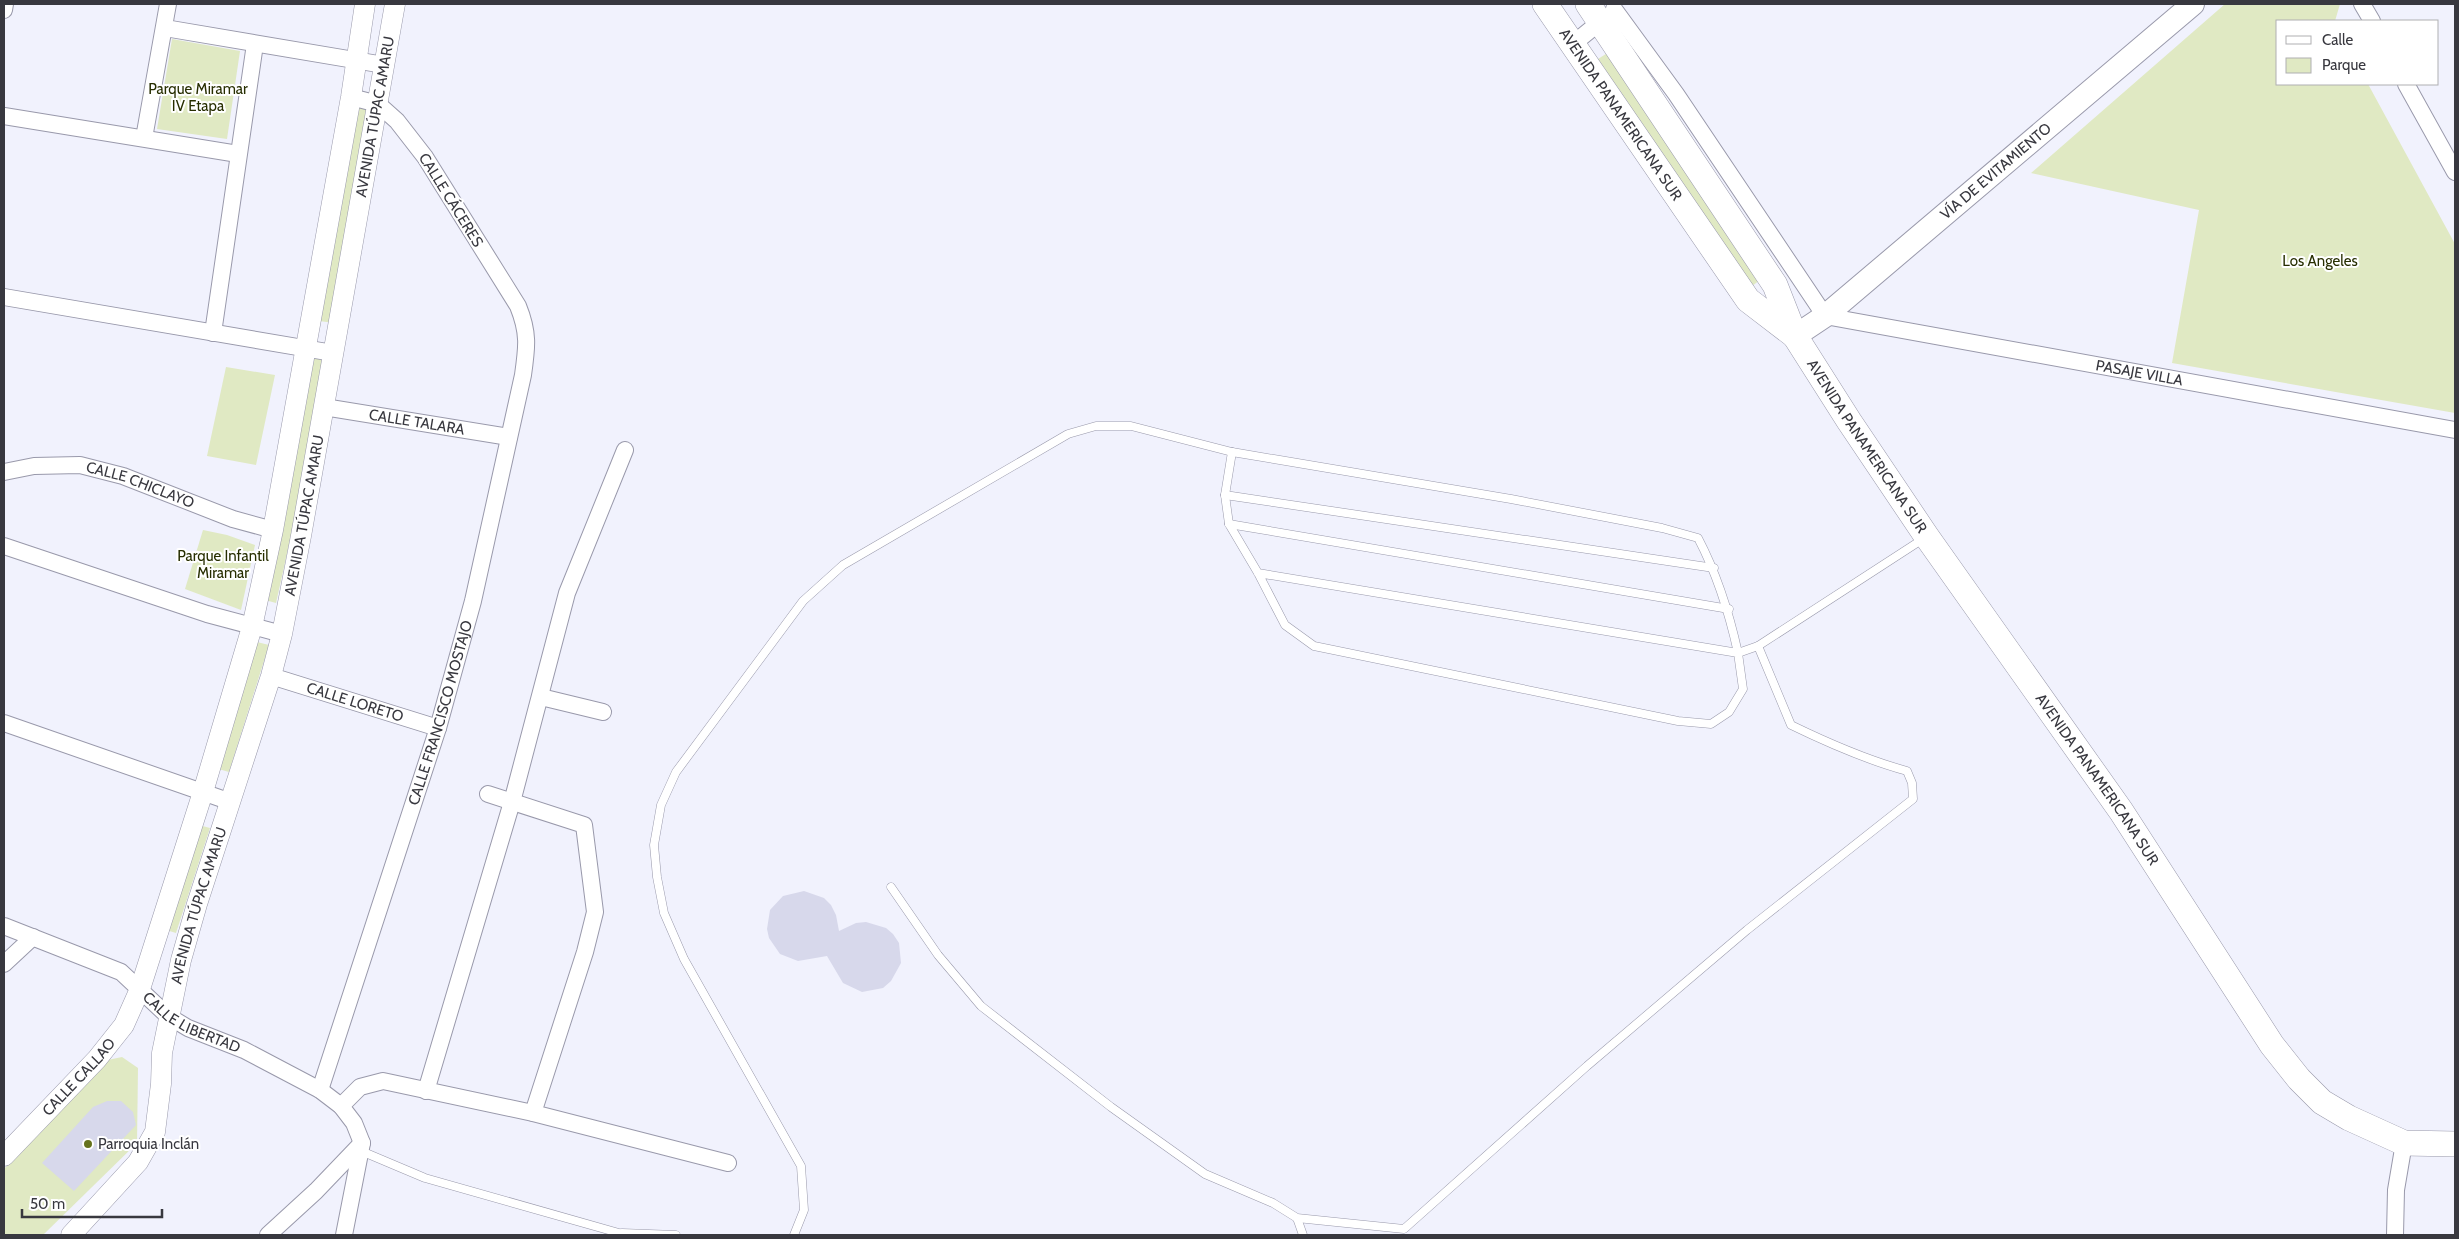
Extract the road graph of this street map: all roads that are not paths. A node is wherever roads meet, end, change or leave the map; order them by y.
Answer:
1 (5, 4) edge
2 (168, 4) edge
3 (365, 4) edge
4 (395, 4) edge
5 (1545, 4) edge
6 (2193, 4) edge
7 (2362, 4) edge
8 (1606, 9) edge
9 (4, 10) edge
10 (2371, 20) edge
11 (164, 28) junction
12 (254, 44) junction
13 (1573, 44) junction
14 (356, 60) junction
15 (384, 65) junction
16 (2407, 85) edge
17 (352, 97) junction
18 (378, 104) junction
19 (4, 116) edge
20 (144, 138) junction
21 (238, 154) junction
22 (2455, 172) edge
23 (4, 297) edge
24 (1825, 316) junction
25 (526, 327) joint
26 (213, 333) junction
27 (1796, 336) junction
28 (305, 348) junction
29 (333, 353) junction
30 (324, 407) junction
31 (2455, 430) edge
32 (509, 436) junction
33 (625, 450) dead end
34 (1232, 452) junction
35 (4, 472) edge
36 (1225, 495) junction
37 (1229, 524) junction
38 (273, 530) junction
39 (1927, 537) junction
40 (4, 546) edge
41 (1714, 568) junction
42 (1258, 573) junction
43 (1729, 609) junction
44 (252, 627) junction
45 (282, 634) junction
46 (1758, 646) junction
47 (1738, 653) junction
48 (271, 676) junction
49 (541, 696) junction
50 (603, 712) dead end
51 (4, 723) edge
52 (438, 728) junction
53 (203, 792) junction
54 (488, 794) dead end
55 (231, 802) junction
56 (512, 802) junction
57 (892, 887) dead end
58 (4, 926) edge
59 (33, 937) junction
60 (4, 964) edge
61 (140, 989) junction
62 (168, 1016) junction
63 (320, 1090) junction
64 (426, 1091) junction
65 (341, 1106) junction
66 (533, 1114) junction
67 (2404, 1143) junction
68 (2455, 1144) edge
69 (361, 1147) junction
70 (4, 1156) edge
71 (728, 1163) dead end
72 (1297, 1218) junction
73 (1402, 1232) edge
74 (624, 1234) edge
75 (71, 1235) edge
76 (268, 1235) edge
77 (344, 1235) edge
78 (676, 1235) edge
79 (794, 1235) edge
80 (1303, 1235) edge
81 (2395, 1235) edge

1 - 9 street
2 - 11 street
3 - 14 street, AVENIDA TÚPAC AMARU
4 - 15 street, AVENIDA TÚPAC AMARU
5 - 13 main road, AVENIDA PANAMERICANA SUR
6 - 24 main road, VÍA DE EVITAMIENTO
7 - 10 street
8 - 13 street
8 - 24 street
8 - 27 main road, AVENIDA PANAMERICANA SUR
11 - 12 street
11 - 20 street
12 - 14 street
12 - 21 street
13 - 27 main road, AVENIDA PANAMERICANA SUR
14 - 15 street
14 - 17 street, AVENIDA TÚPAC AMARU
15 - 18 street, AVENIDA TÚPAC AMARU
16 - 22 street
17 - 18 street, CALLE CÁCERES
17 - 28 street, AVENIDA TÚPAC AMARU
18 - 25 street, CALLE CÁCERES
18 - 29 street, AVENIDA TÚPAC AMARU
19 - 20 street
20 - 21 street
21 - 26 street
23 - 26 street
24 - 27 main road, VÍA DE EVITAMIENTO
24 - 31 street, PASAJE VILLA
25 - 32 street, CALLE FRANCISCO MOSTAJO
26 - 28 street
27 - 39 main road, AVENIDA PANAMERICANA SUR
28 - 29 street
28 - 38 street, AVENIDA TÚPAC AMARU
29 - 30 street, AVENIDA TÚPAC AMARU
30 - 32 street, CALLE TALARA
30 - 45 street, AVENIDA TÚPAC AMARU
32 - 52 street, CALLE FRANCISCO MOSTAJO
33 - 49 street
34 - 36 lane
34 - 41 lane
34 - 79 lane
35 - 38 street, CALLE CHICLAYO
36 - 37 lane
36 - 41 lane
37 - 42 lane
37 - 43 lane
38 - 44 street, AVENIDA TÚPAC AMARU
39 - 46 lane
39 - 67 main road, AVENIDA PANAMERICANA SUR
40 - 44 street
41 - 43 lane
42 - 47 lane
42 - 47 lane
43 - 47 lane
44 - 45 street
44 - 53 street, AVENIDA TÚPAC AMARU
45 - 48 street, AVENIDA TÚPAC AMARU
46 - 47 lane
46 - 73 lane
48 - 52 street, CALLE LORETO
48 - 55 street, AVENIDA TÚPAC AMARU
49 - 50 street
49 - 56 street
51 - 53 street
52 - 63 street, CALLE FRANCISCO MOSTAJO
53 - 55 street
53 - 61 street, AVENIDA TÚPAC AMARU
54 - 56 street
55 - 62 street, AVENIDA TÚPAC AMARU
56 - 64 street
56 - 66 street
57 - 72 lane
58 - 59 street, CALLE LIBERTAD
59 - 60 street
59 - 61 street, CALLE LIBERTAD
61 - 62 street, CALLE LIBERTAD
61 - 70 street, CALLE CALLAO
62 - 63 street, CALLE LIBERTAD
62 - 75 street
63 - 65 street, CALLE LIBERTAD
64 - 65 street
64 - 66 street
65 - 69 street, CALLE LIBERTAD
66 - 71 street
67 - 68 main road, AVENIDA PANAMERICANA SUR
67 - 81 street
69 - 74 lane
69 - 76 street
69 - 77 street
72 - 73 lane
72 - 80 lane
74 - 78 lane

